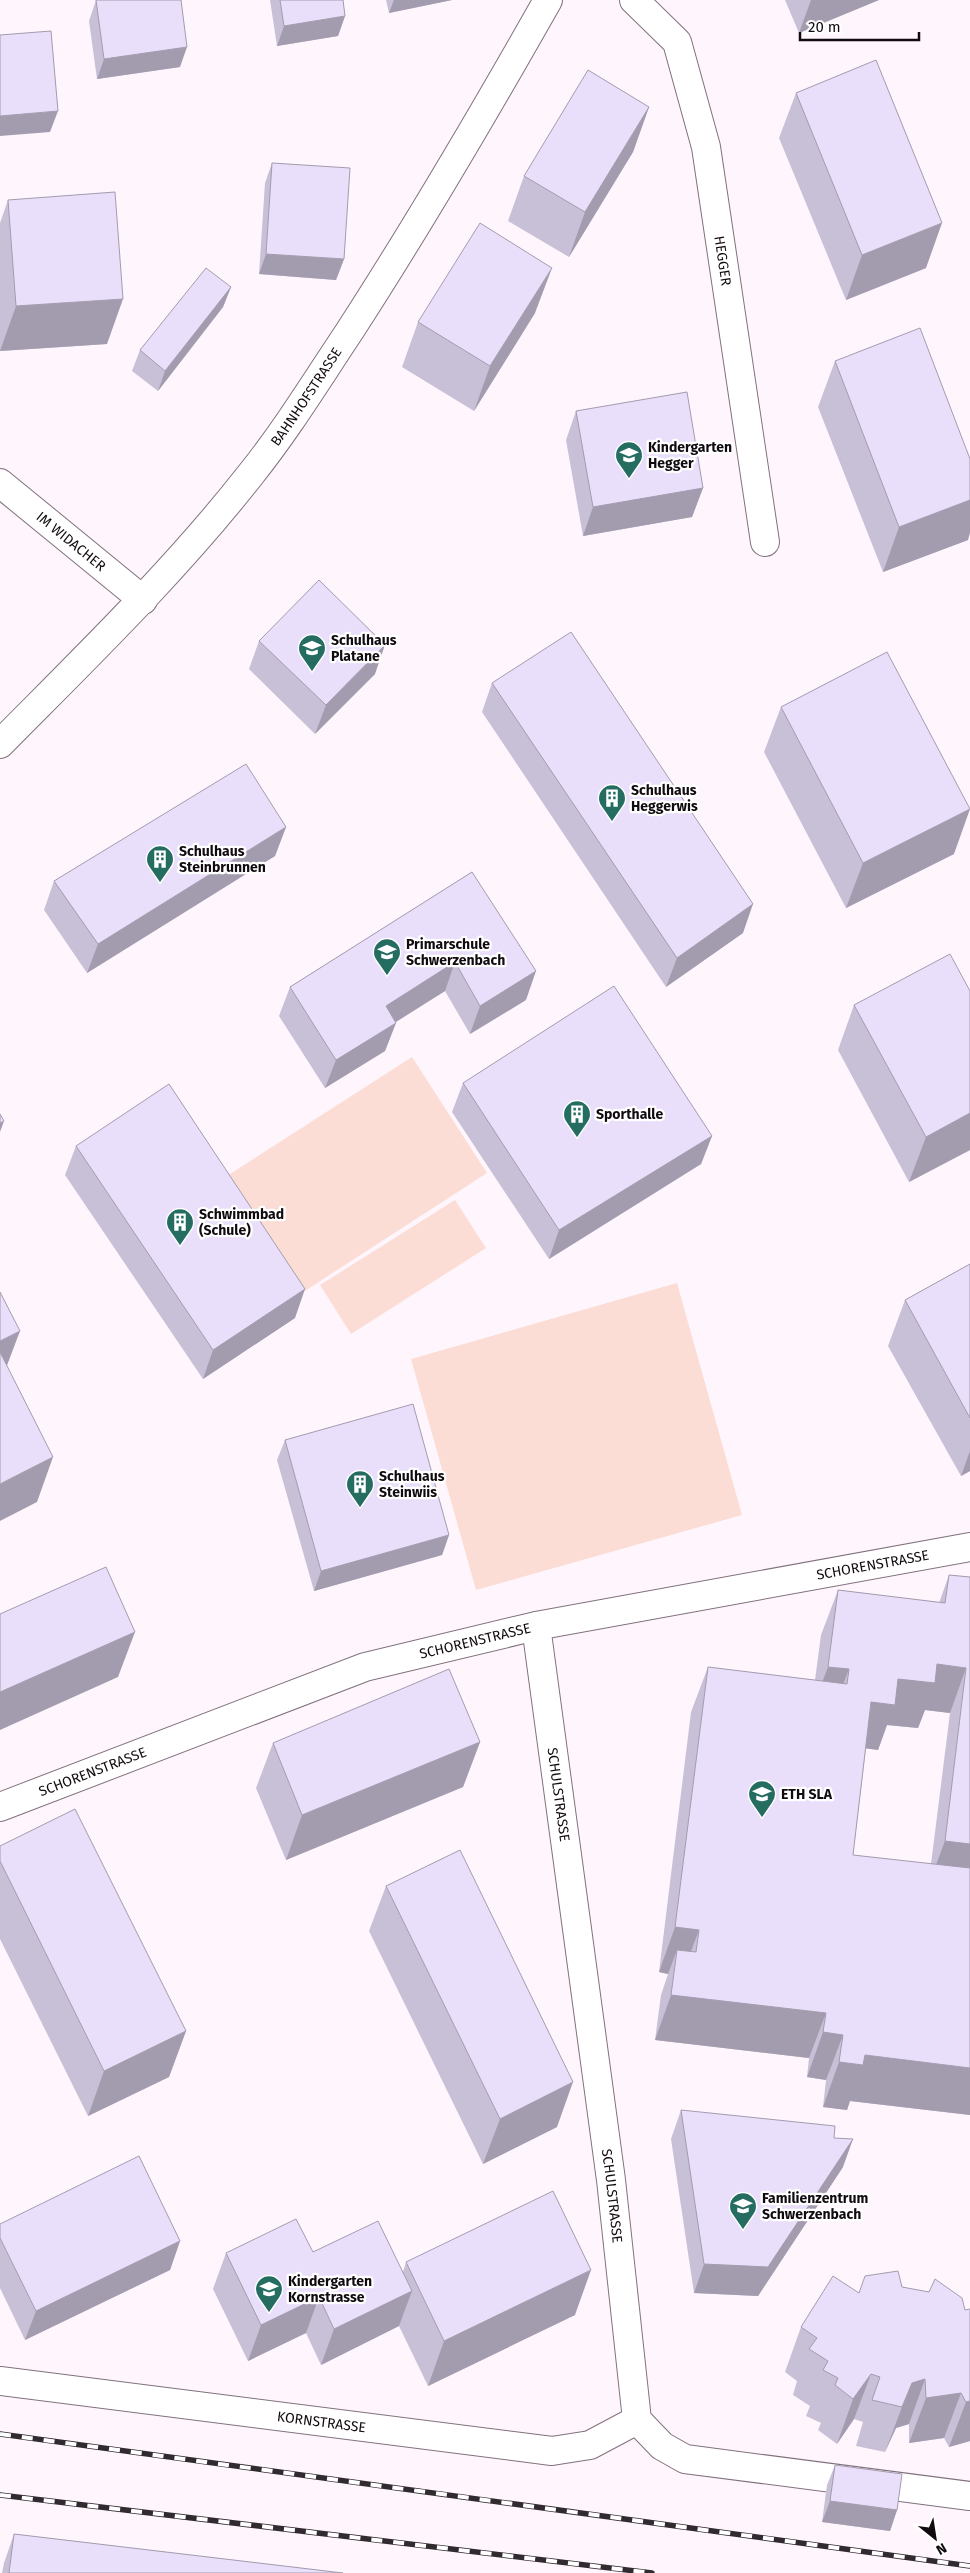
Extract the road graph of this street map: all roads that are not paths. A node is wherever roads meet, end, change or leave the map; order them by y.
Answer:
1 (548, 0) edge
2 (634, 0) edge
3 (0, 484) edge
4 (766, 542) dead end
5 (143, 600) junction
6 (0, 744) edge
7 (970, 1547) edge
8 (536, 1626) junction
9 (0, 1807) edge
10 (0, 2381) edge
11 (637, 2420) junction
12 (970, 2496) edge

1 - 5 street, BAHNHOFSTRASSE
2 - 4 street, HEGGER
3 - 5 street, IM WIDACHER
5 - 6 street, BAHNHOFSTRASSE
7 - 8 street, SCHORENSTRASSE
8 - 9 street, SCHORENSTRASSE
8 - 11 street, SCHULSTRASSE
10 - 11 street, KORNSTRASSE
11 - 12 street

